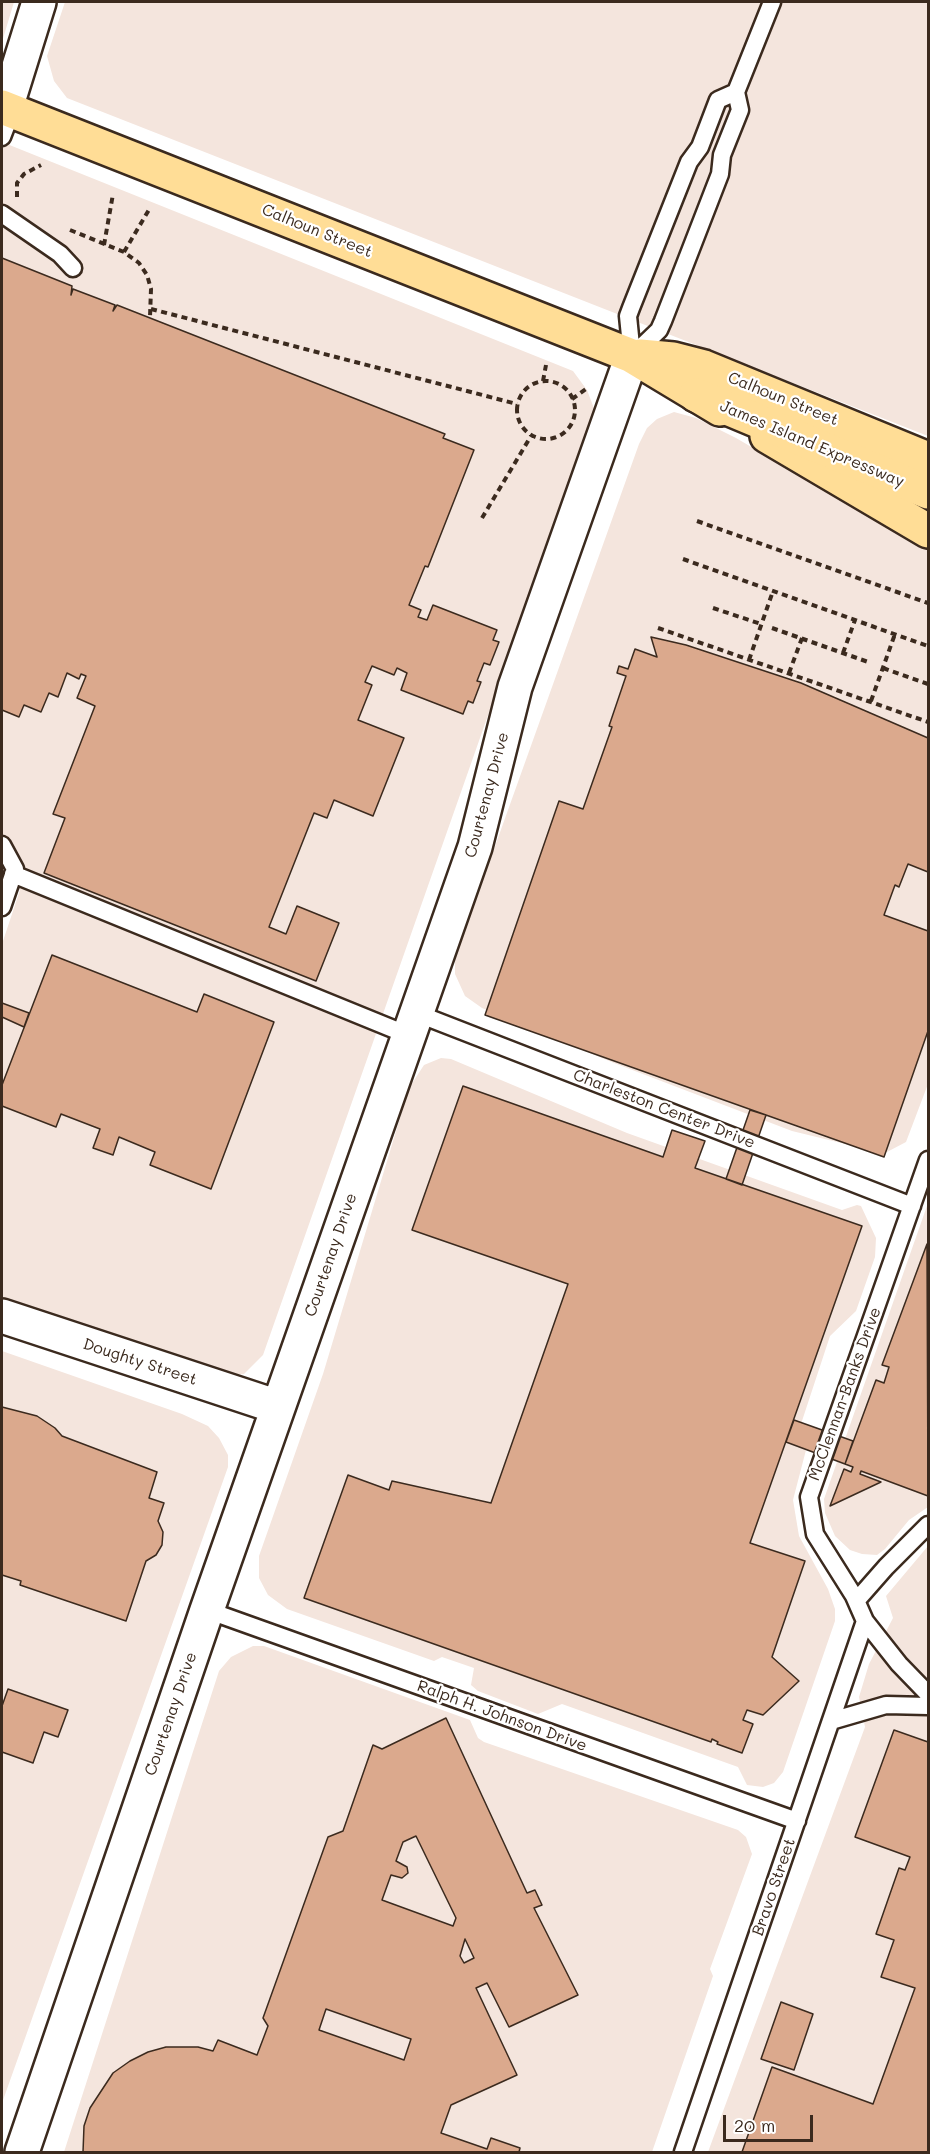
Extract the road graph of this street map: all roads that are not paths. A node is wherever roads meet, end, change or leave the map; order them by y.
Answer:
1 (39, 2) edge
2 (772, 2) edge
3 (736, 92) junction
4 (5, 116) edge
5 (700, 147) junction
6 (722, 155) junction
7 (2, 214) edge
8 (74, 268) dead end
9 (632, 356) junction
10 (696, 395) junction
11 (928, 459) edge
12 (928, 492) edge
13 (928, 531) edge
14 (2, 845) edge
15 (13, 874) junction
16 (2, 907) edge
17 (412, 1024) junction
18 (928, 1160) edge
19 (912, 1206) junction
20 (2, 1316) edge
21 (278, 1407) junction
22 (928, 1525) edge
23 (856, 1600) junction
24 (207, 1610) junction
25 (865, 1621) junction
26 (928, 1694) edge
27 (928, 1706) edge
28 (831, 1721) junction
29 (797, 1821) junction
30 (22, 2152) edge
31 (683, 2152) edge

1 - 4 street
2 - 3 lane
3 - 5 lane
3 - 6 lane
4 - 9 main road, Calhoun Street
5 - 6 lane
5 - 9 lane
6 - 9 lane
7 - 8 lane
9 - 10 main road, Calhoun Street
9 - 11 main road, Calhoun Street
9 - 17 street, Courtenay Drive
10 - 12 main road, James Island Expressway
10 - 13 main road
14 - 15 lane
15 - 16 lane
15 - 17 lane, Charleston Center Drive
17 - 19 lane, Charleston Center Drive
17 - 21 street, Courtenay Drive
18 - 19 lane, McClennan-Banks Drive
19 - 23 lane, McClennan-Banks Drive
20 - 21 street, Doughty Street
21 - 24 street, Courtenay Drive
22 - 23 lane
23 - 25 lane, McClennan-Banks Drive
24 - 29 lane, Ralph H. Johnson Drive
24 - 30 street, Courtenay Drive
25 - 26 lane, McClennan-Banks Drive
25 - 28 lane, Bravo Street
27 - 28 lane
28 - 29 lane, Bravo Street
29 - 31 lane, Bravo Street

